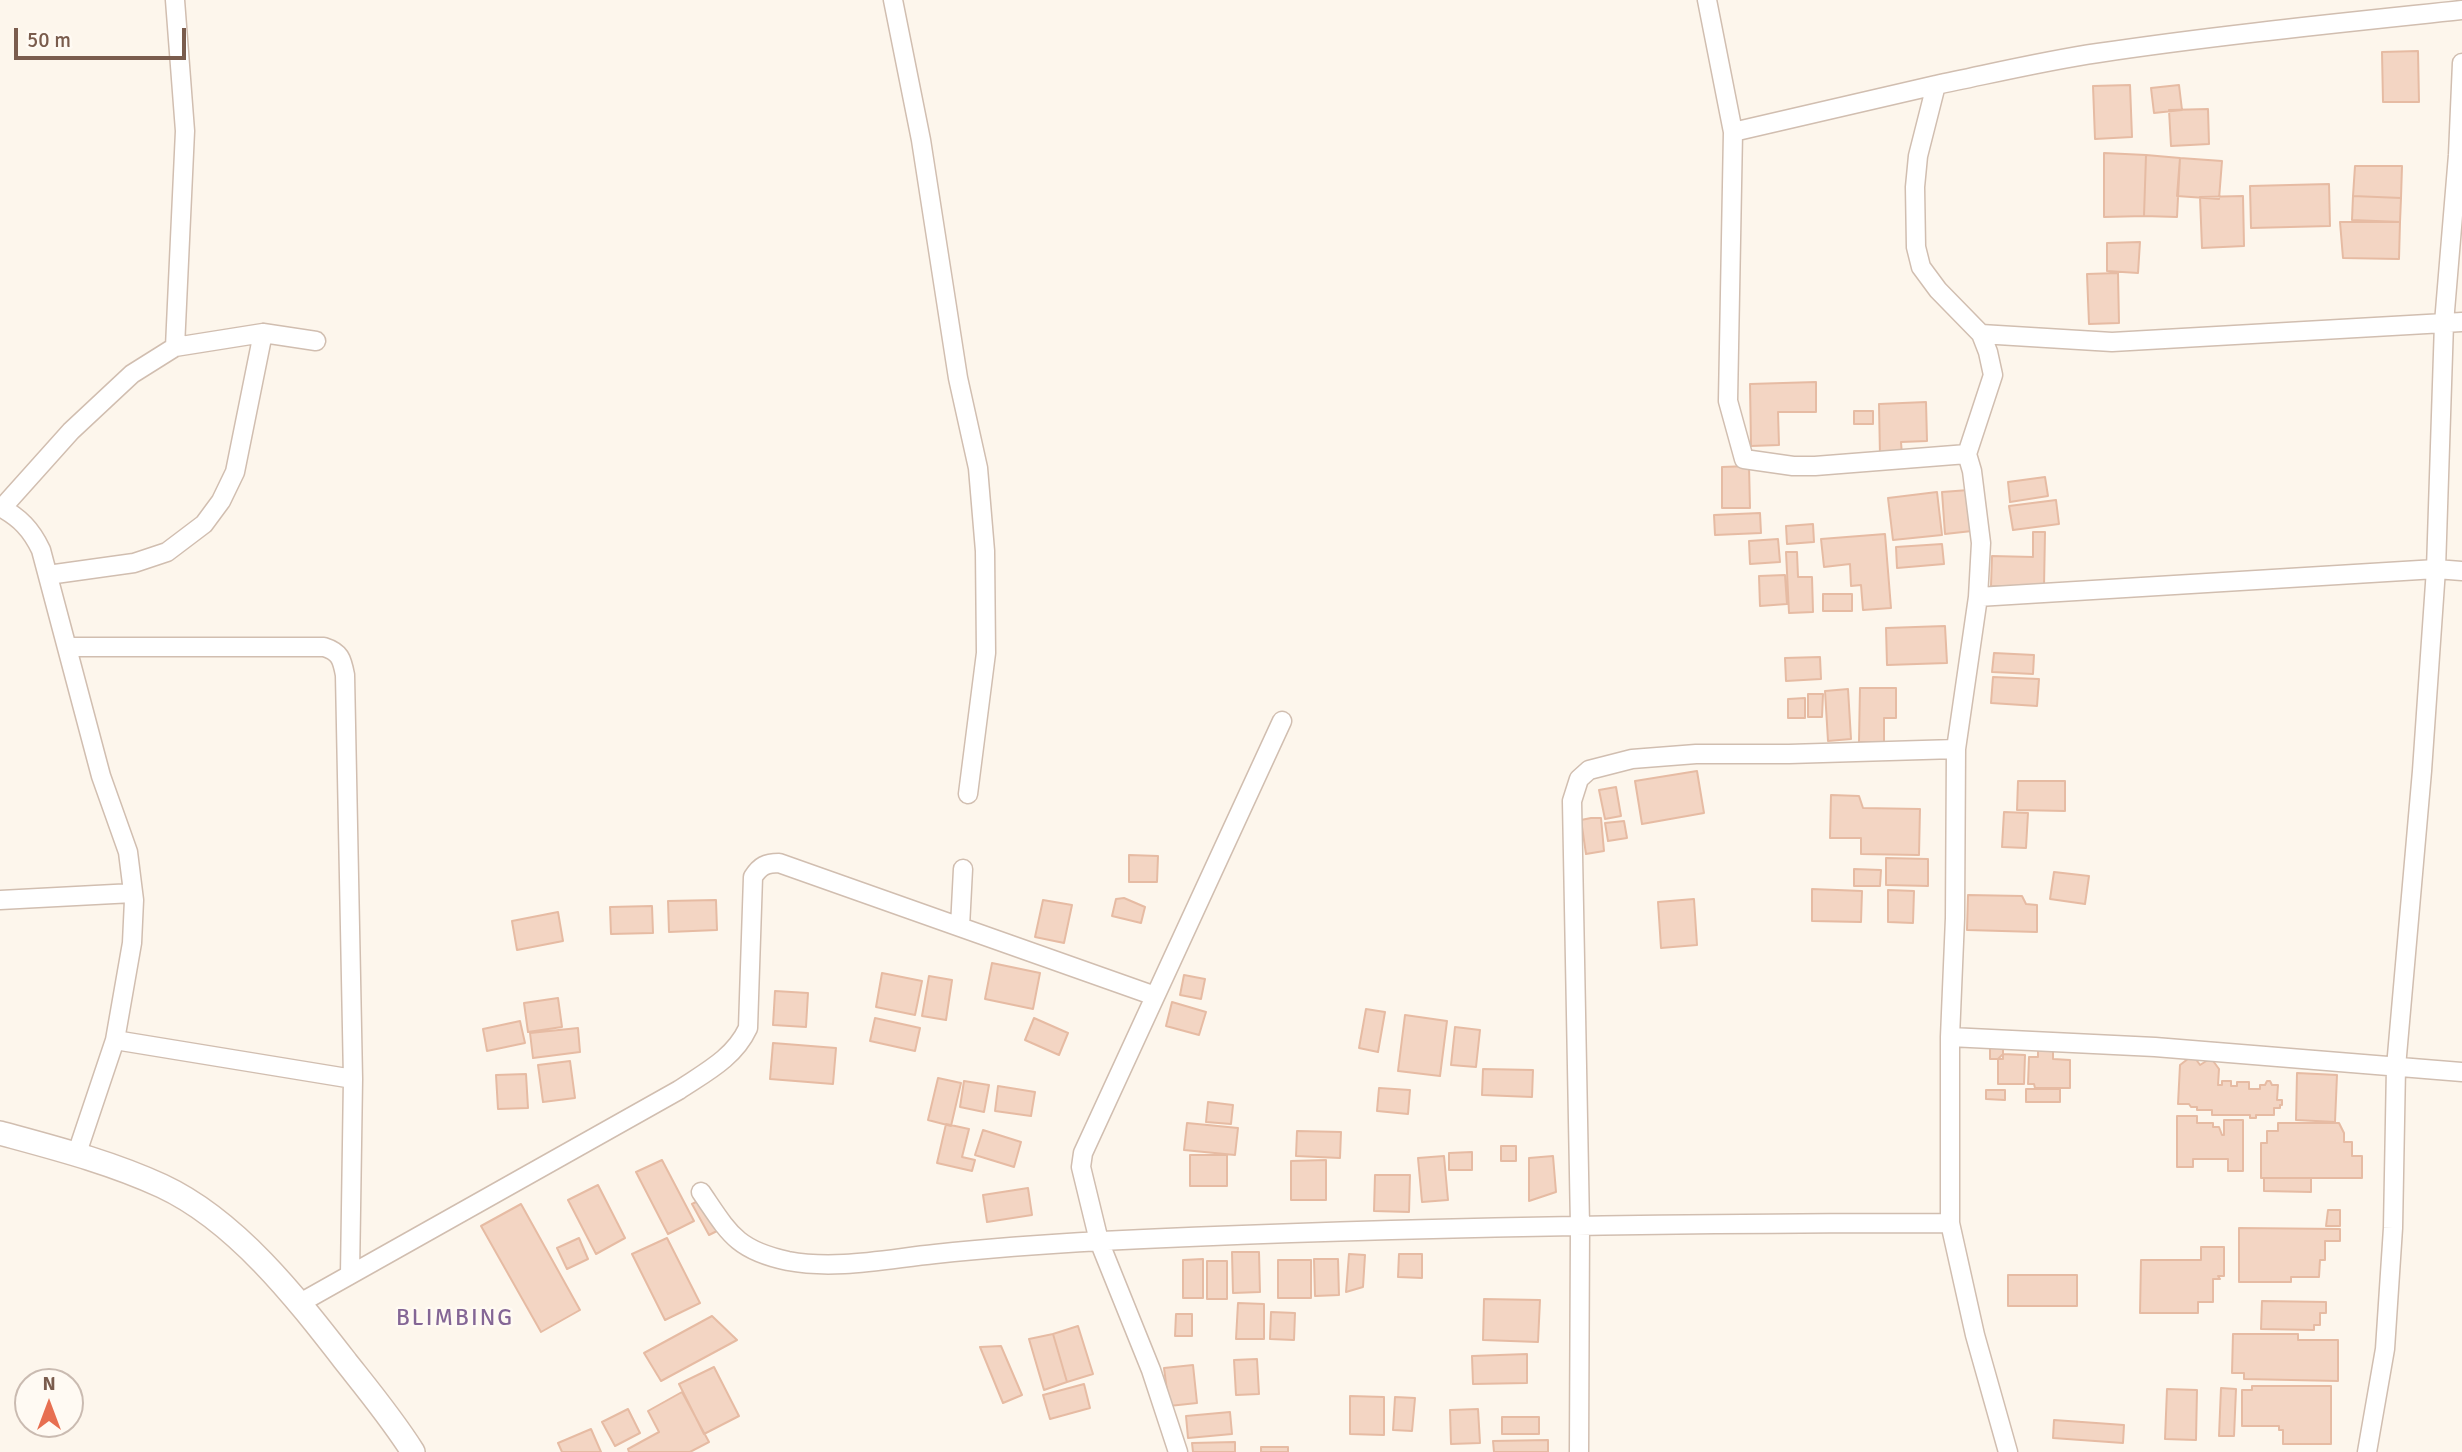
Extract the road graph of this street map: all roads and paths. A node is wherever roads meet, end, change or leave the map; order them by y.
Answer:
1 (175, 0) edge
2 (892, 0) edge
3 (1707, 0) edge
4 (2462, 10) edge
5 (2462, 63) edge
6 (1936, 85) junction
7 (1733, 132) junction
8 (2453, 322) edge
9 (263, 333) junction
10 (1981, 334) junction
11 (316, 341) dead end
12 (175, 347) junction
13 (1967, 454) junction
14 (1, 508) edge
15 (2436, 569) junction
16 (2462, 571) edge
17 (48, 575) junction
18 (1978, 597) junction
19 (67, 647) junction
20 (1282, 721) dead end
21 (1956, 749) junction
22 (968, 794) dead end
23 (963, 869) dead end
24 (133, 893) junction
25 (0, 900) edge
26 (960, 928) junction
27 (1155, 996) junction
28 (1950, 1037) junction
29 (116, 1040) junction
30 (2396, 1067) junction
31 (2462, 1072) edge
32 (353, 1080) junction
33 (0, 1133) edge
34 (77, 1153) junction
35 (701, 1192) dead end
36 (1950, 1223) junction
37 (1580, 1226) junction
38 (1100, 1241) junction
39 (350, 1274) junction
40 (300, 1303) junction
41 (413, 1452) edge
42 (1178, 1452) edge
43 (1579, 1452) edge
44 (2008, 1452) edge
45 (2367, 1452) edge

1 - 12 street
2 - 22 street
3 - 7 street
4 - 6 street
5 - 8 street
6 - 7 street
6 - 10 street
7 - 13 street
8 - 10 street
8 - 15 street
9 - 11 street
9 - 12 street
9 - 17 street
10 - 13 street
12 - 14 street
13 - 18 street
14 - 17 street
15 - 16 street
15 - 18 street
15 - 30 street
17 - 19 street
18 - 21 street
19 - 24 street
19 - 32 street
20 - 27 street
21 - 28 street
21 - 37 street
23 - 26 street
24 - 25 street
24 - 29 street
26 - 27 street
26 - 39 street
27 - 38 street
28 - 30 street
28 - 36 street
29 - 32 street
29 - 34 street
30 - 31 street
30 - 45 street
32 - 39 street
33 - 34 street
34 - 40 street
35 - 38 street
36 - 37 street
36 - 44 street
37 - 38 street
37 - 43 street
38 - 42 street
39 - 40 street
40 - 41 street

